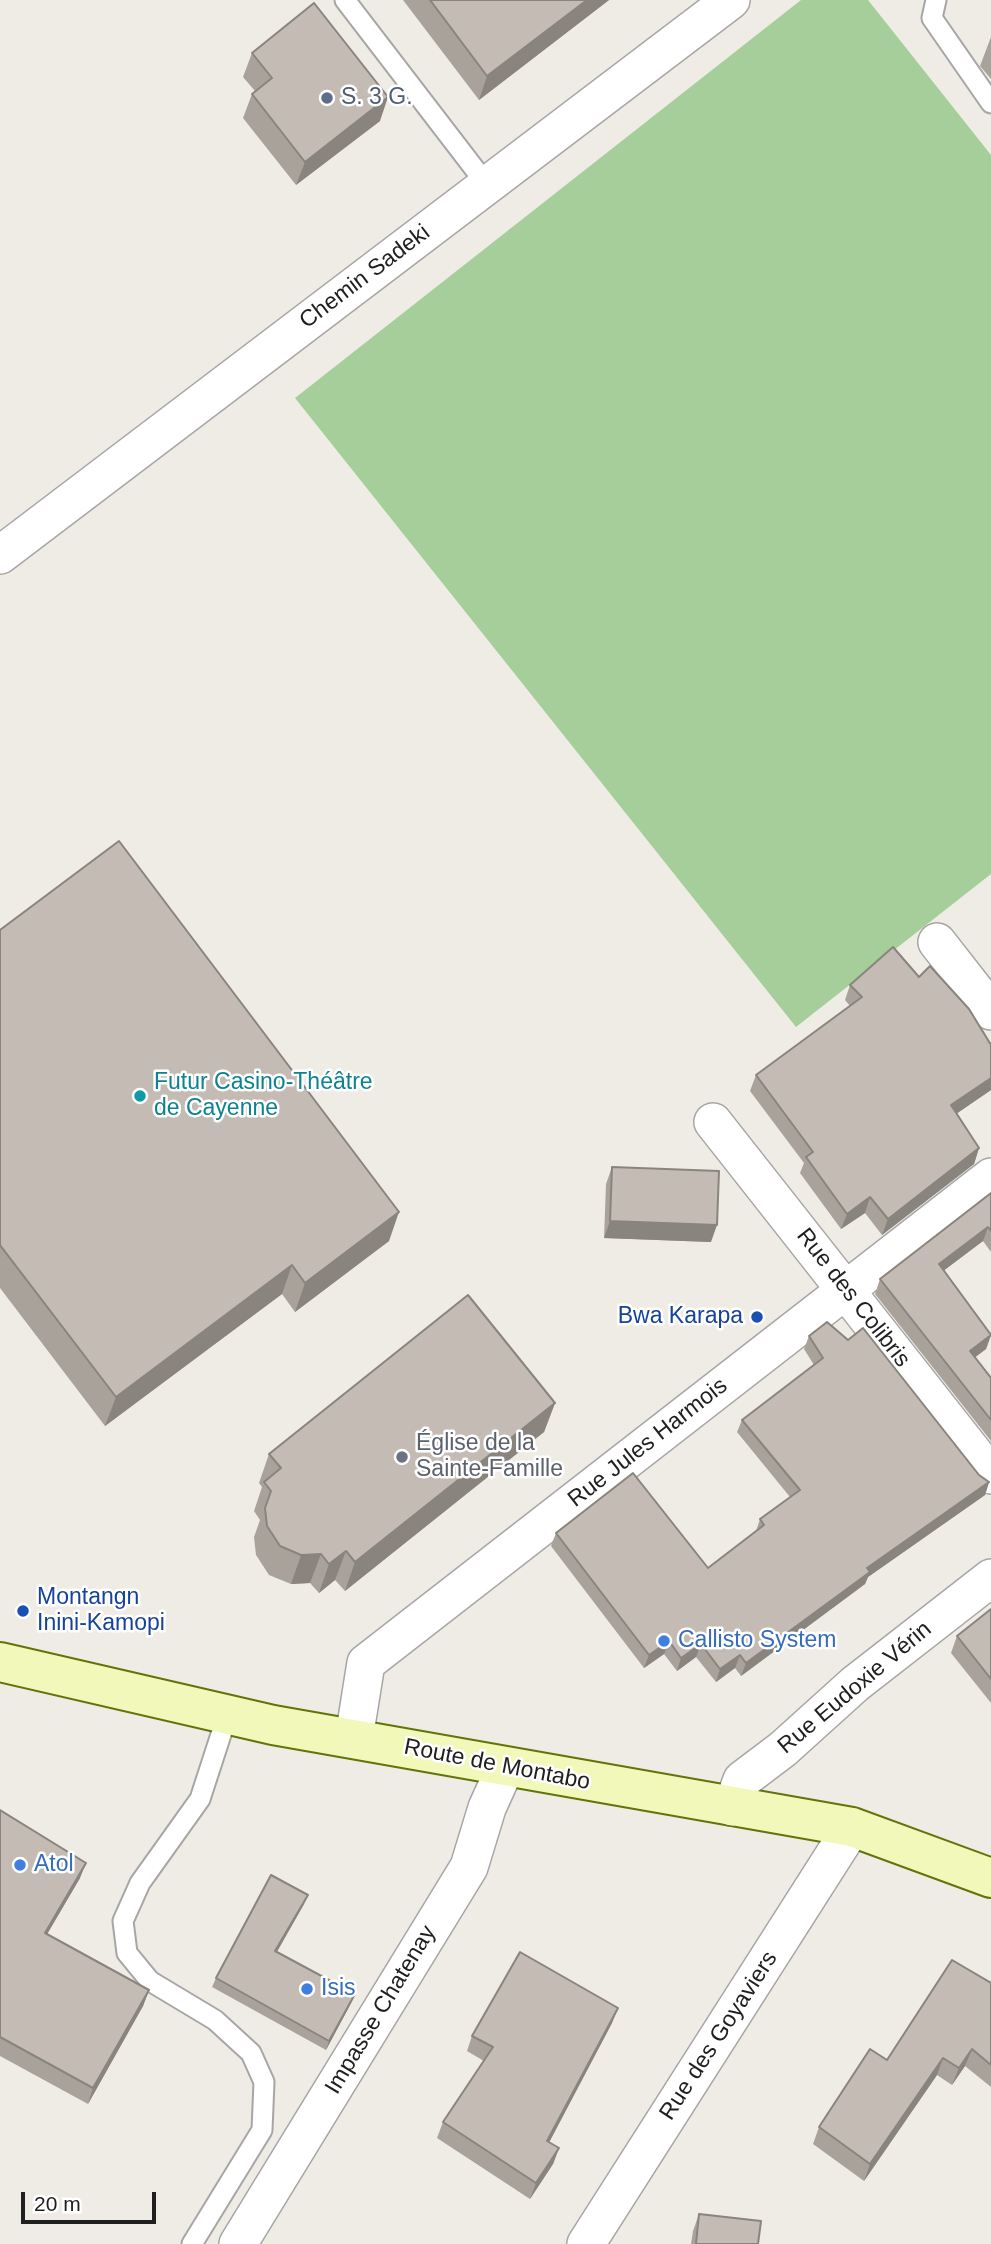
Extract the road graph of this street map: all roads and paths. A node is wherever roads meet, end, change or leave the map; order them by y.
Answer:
1 (345, 0) edge
2 (936, 0) edge
3 (712, 5) edge
4 (991, 103) edge
5 (487, 185) junction
6 (0, 555) edge
7 (937, 942) dead end
8 (991, 1011) edge
9 (713, 1122) dead end
10 (991, 1177) edge
11 (847, 1289) junction
12 (991, 1475) edge
13 (991, 1578) edge
14 (0, 1662) edge
15 (227, 1716) junction
16 (354, 1738) junction
17 (505, 1768) junction
18 (732, 1807) junction
19 (852, 1827) junction
20 (991, 1878) edge
21 (192, 2244) edge
22 (238, 2244) edge
23 (586, 2244) edge

1 - 5 lane
2 - 4 lane
3 - 5 street, Chemin Sadeki
5 - 6 street, Chemin Sadeki
7 - 8 street
9 - 11 street, Rue des Colibris
10 - 11 street, Rue Jules Harmois
11 - 12 street, Rue des Colibris
11 - 16 street, Rue Jules Harmois
13 - 18 street, Rue Eudoxie Vérin
14 - 15 main road, Route de Montabo
15 - 16 main road, Route de Montabo
15 - 21 lane
16 - 17 main road, Route de Montabo
17 - 18 main road, Route de Montabo
17 - 22 street, Impasse Chatenay
18 - 19 main road, Route de Montabo
19 - 20 main road, Route de Montabo
19 - 23 street, Rue des Goyaviers

